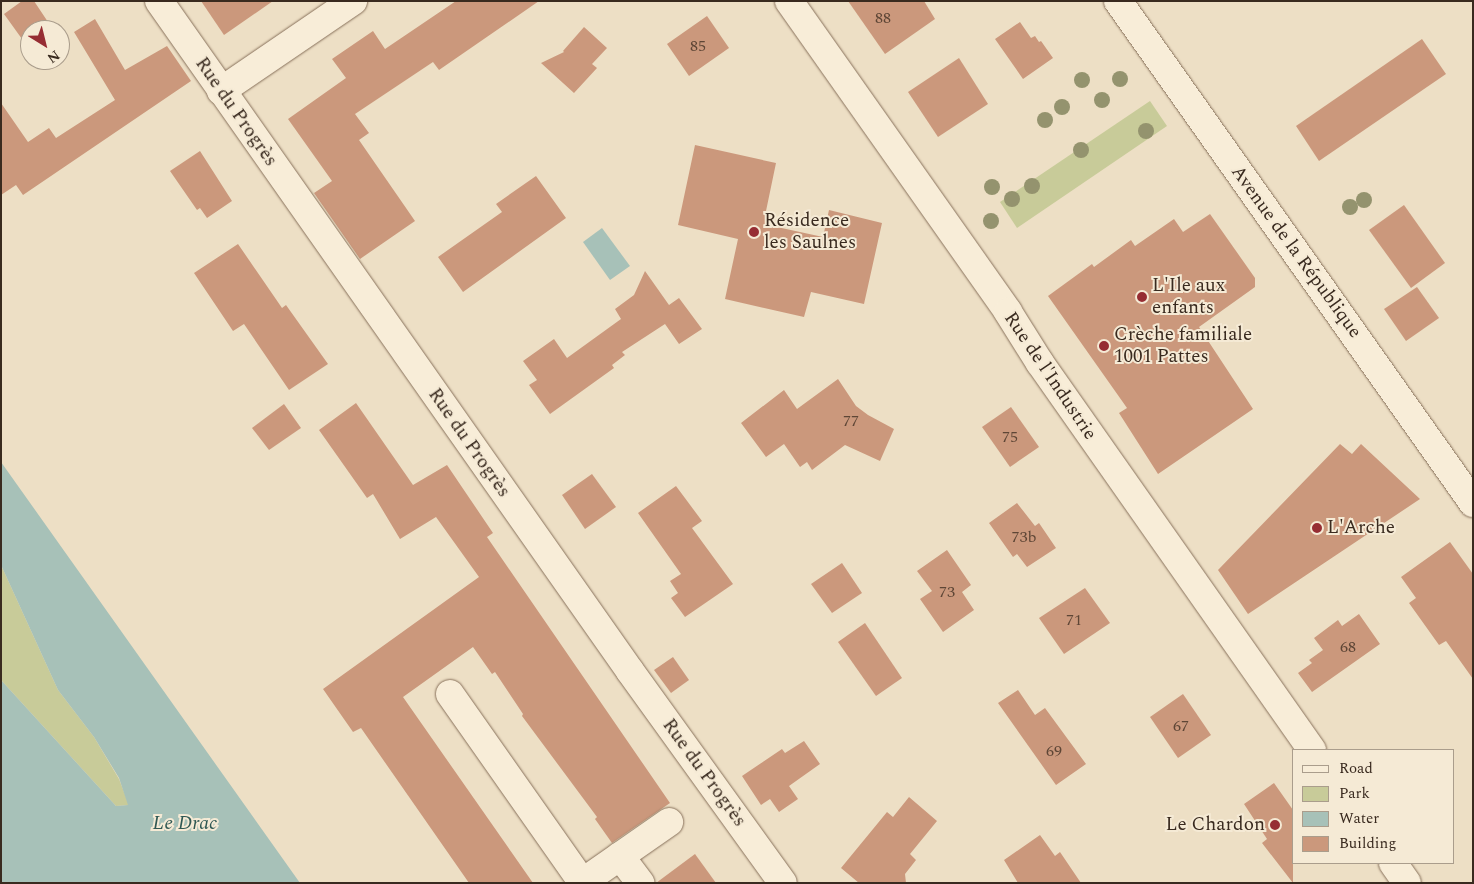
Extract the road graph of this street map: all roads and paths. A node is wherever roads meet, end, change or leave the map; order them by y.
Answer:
1 (159, 1) edge
2 (353, 1) edge
3 (788, 1) edge
4 (1118, 1) edge
5 (221, 91) junction
6 (1473, 503) edge
7 (450, 694) dead end
8 (1311, 749) edge
9 (668, 822) dead end
10 (620, 856) junction
11 (1394, 864) edge
12 (583, 882) edge
13 (640, 883) edge
14 (783, 883) edge
15 (1407, 883) edge

1 - 5 street, Rue du Progrès
2 - 5 street
3 - 8 street, Rue de l'Industrie
4 - 6 street, Avenue de la République
5 - 14 street, Rue du Progrès
7 - 12 street
9 - 10 street
10 - 12 street
10 - 13 street
11 - 15 street

